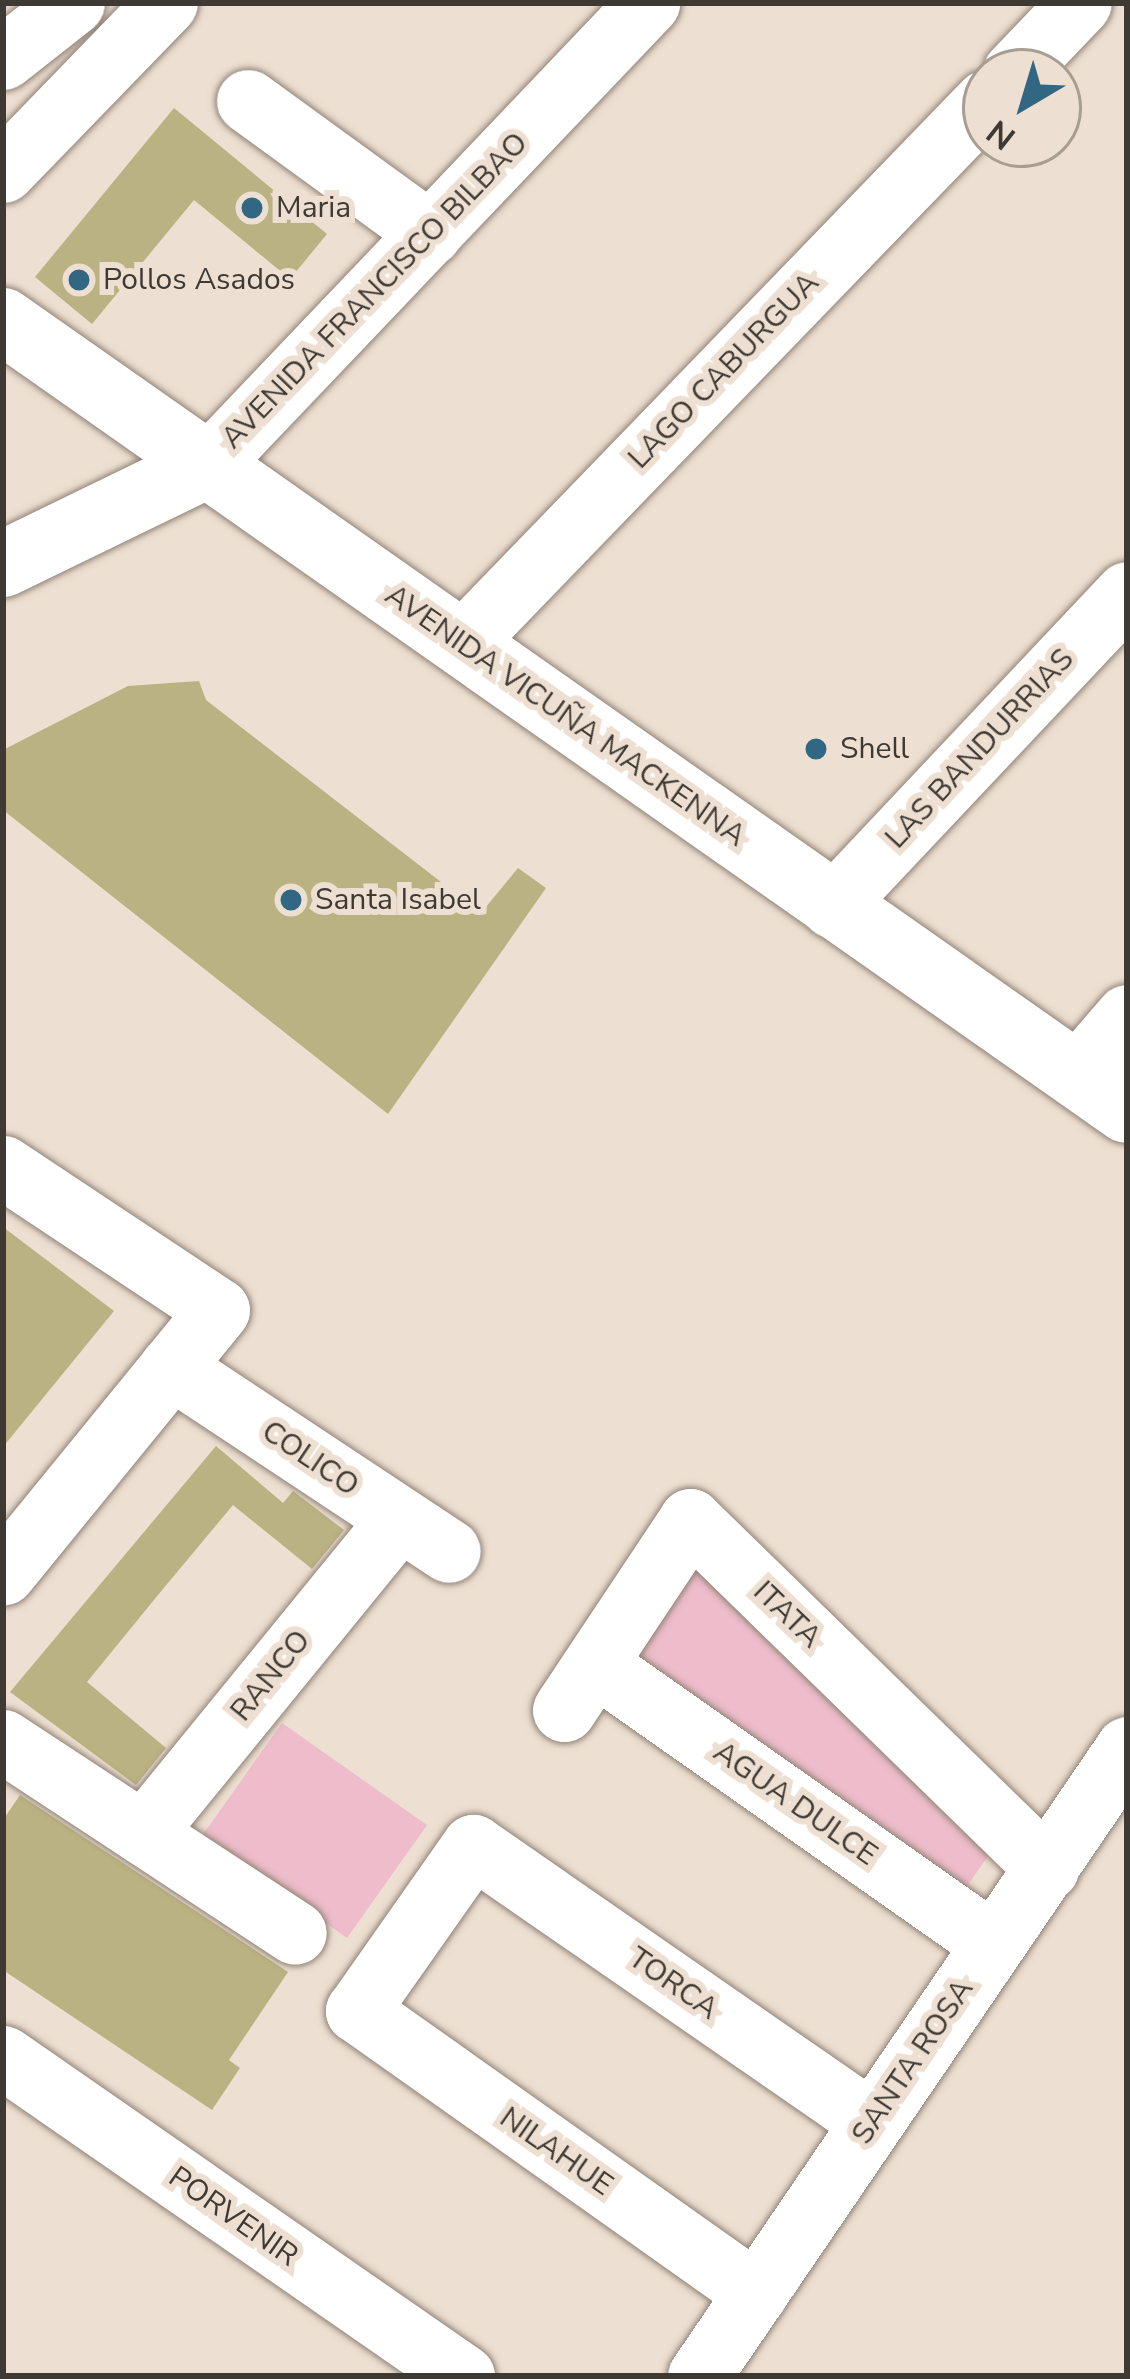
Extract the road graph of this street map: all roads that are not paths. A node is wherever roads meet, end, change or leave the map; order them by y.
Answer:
1 (73, 3) edge
2 (166, 3) edge
3 (1084, 3) edge
4 (621, 11) edge
5 (1127, 31) edge
6 (1038, 48) edge
7 (3, 58) edge
8 (248, 101) dead end
9 (962, 125) edge
10 (13, 152) edge
11 (430, 233) junction
12 (3, 321) edge
13 (209, 464) junction
14 (3, 565) edge
15 (1127, 593) edge
16 (463, 642) junction
17 (832, 906) junction
18 (1127, 1016) edge
19 (1101, 1093) edge
20 (3, 1167) edge
21 (171, 1367) junction
22 (424, 1535) joint
23 (3, 1574) edge
24 (580, 1687) joint
25 (3, 1741) edge
26 (1127, 1748) edge
27 (143, 1833) junction
28 (1047, 1868) junction
29 (295, 1933) dead end
30 (994, 1944) junction
31 (357, 2011) joint
32 (3, 2057) edge
33 (872, 2122) junction
34 (755, 2293) junction
35 (463, 2376) edge
36 (699, 2376) edge

1 - 7 street
2 - 10 street
3 - 5 street
3 - 6 street
4 - 11 street, AVENIDA FRANCISCO BILBAO
8 - 11 street
9 - 16 street, LAGO CABURGUA
11 - 13 street, AVENIDA FRANCISCO BILBAO
12 - 13 main road, AVENIDA VICUÑA MACKENNA
13 - 14 main road, AVENIDA FRANCISCO BILBAO
13 - 16 main road, AVENIDA VICUÑA MACKENNA
15 - 17 street, LAS BANDURRIAS
16 - 17 main road, AVENIDA VICUÑA MACKENNA
17 - 19 main road, AVENIDA VICUÑA MACKENNA
18 - 19 street
20 - 21 street
21 - 22 street, COLICO
21 - 23 street
22 - 27 street, RANCO
24 - 28 street, ITATA
24 - 30 street, AGUA DULCE
25 - 27 street
26 - 28 street, SANTA ROSA
27 - 29 street
28 - 30 street, SANTA ROSA
30 - 33 street, SANTA ROSA
31 - 33 street, TORCA
31 - 34 street, NILAHUE
32 - 35 street, PORVENIR
33 - 34 street, SANTA ROSA
34 - 36 street, SANTA ROSA

